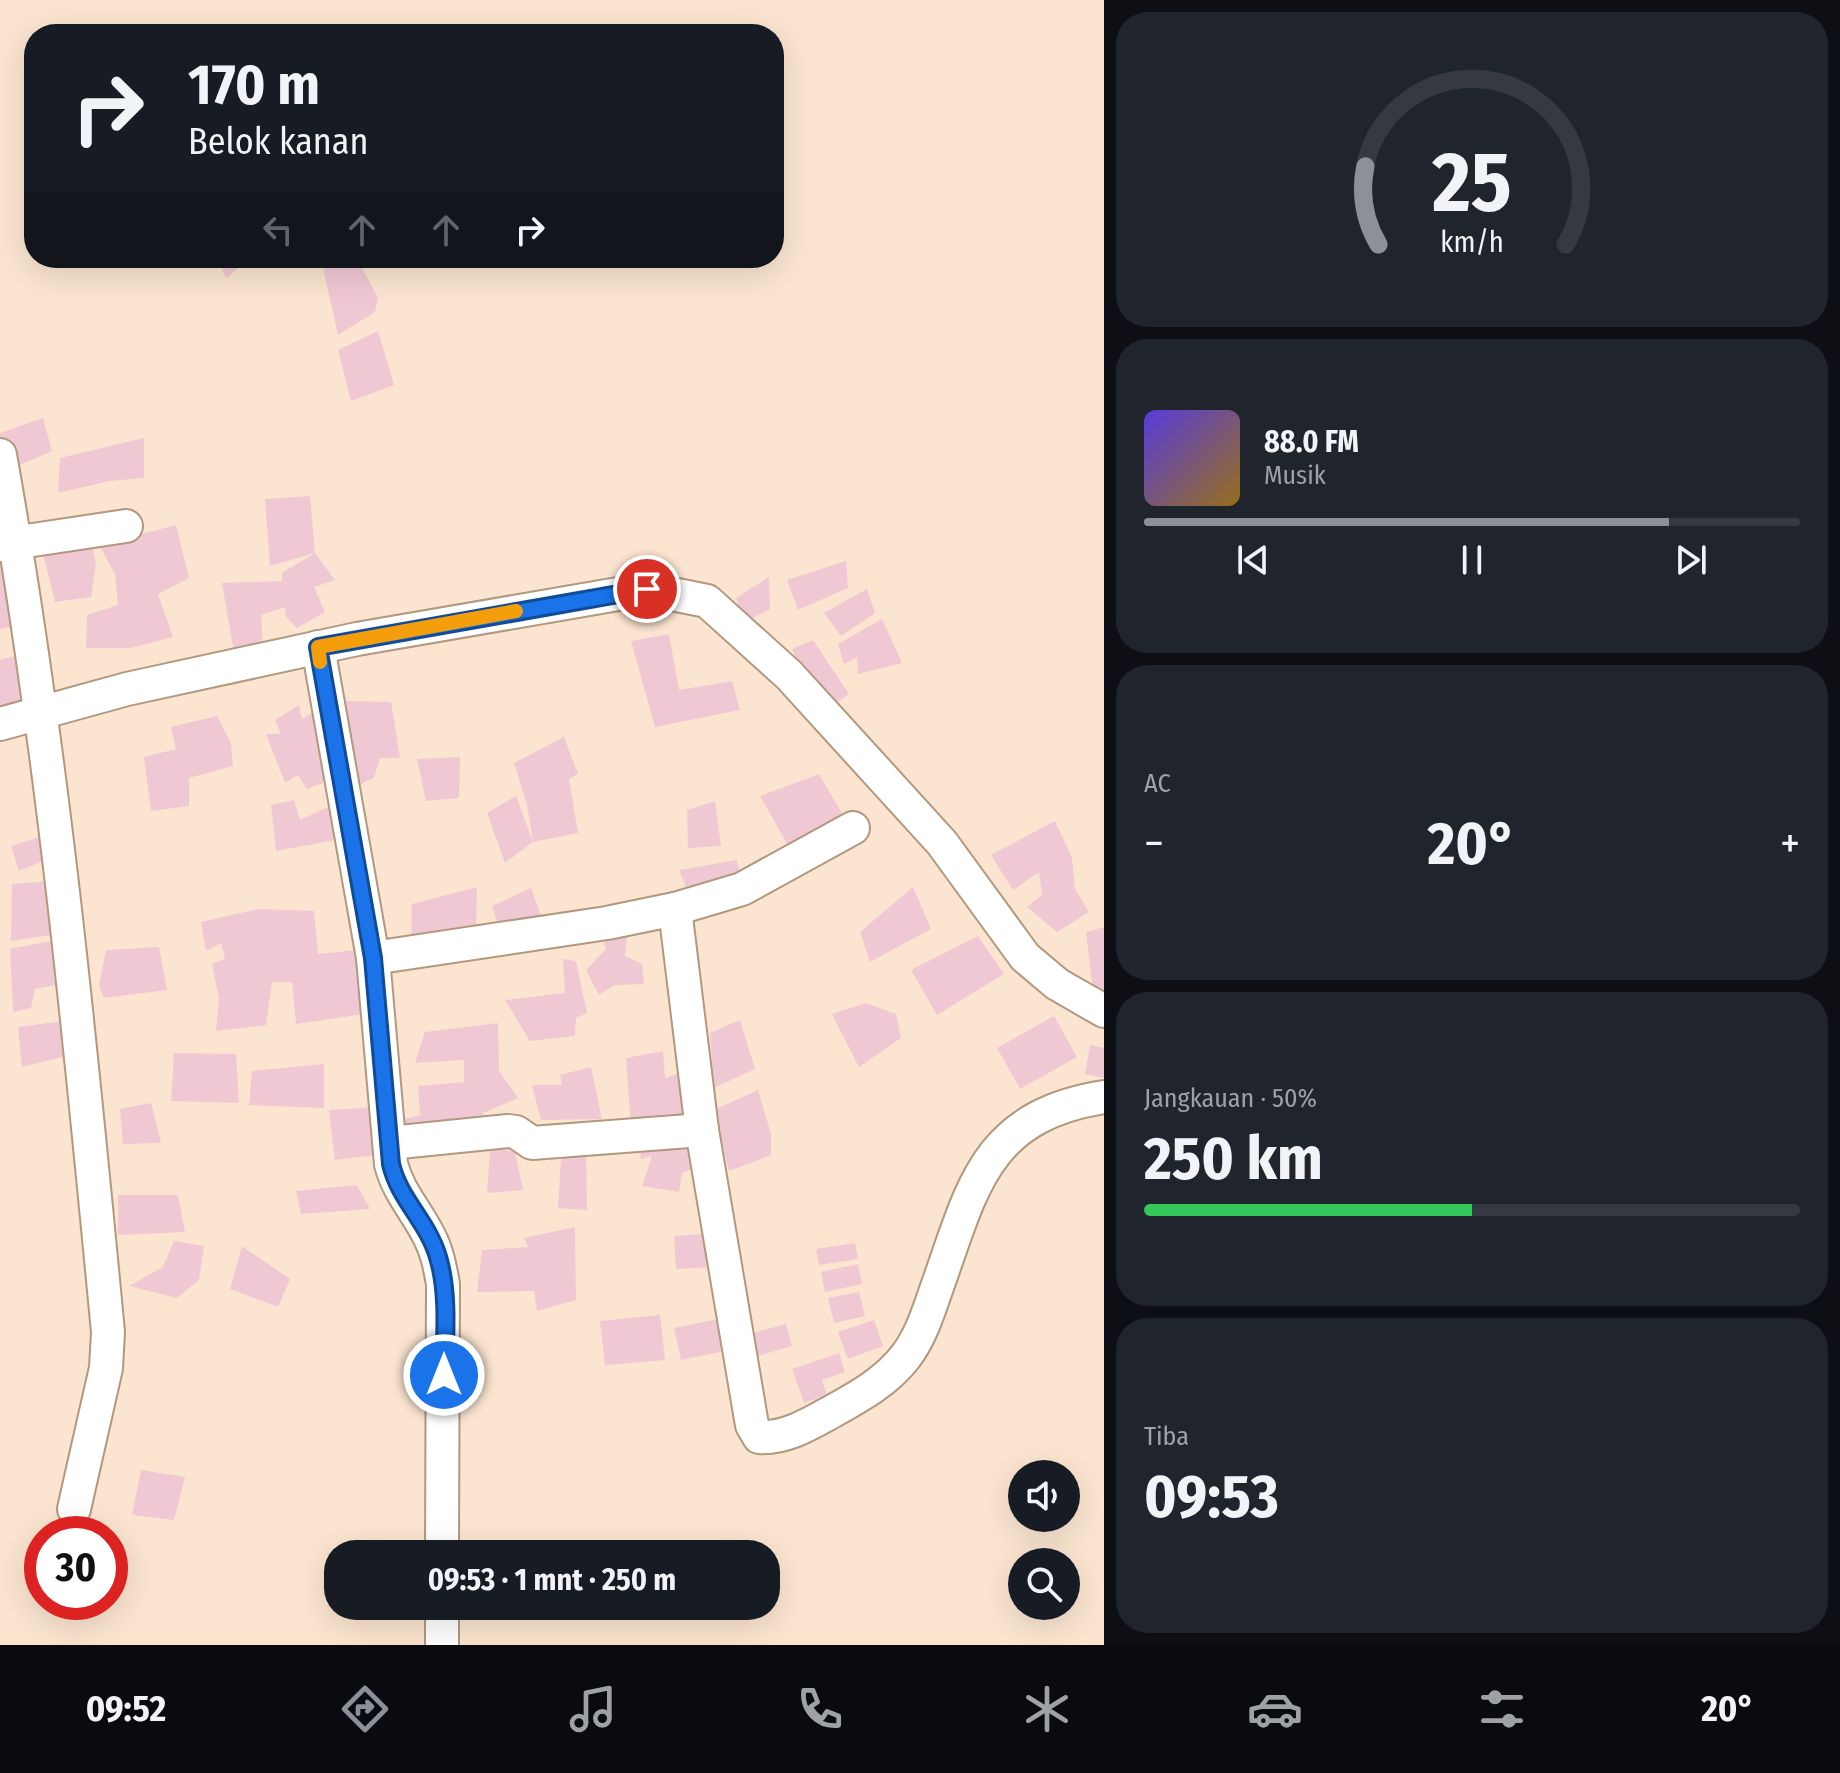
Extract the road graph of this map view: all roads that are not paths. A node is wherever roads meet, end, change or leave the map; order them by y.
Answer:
1 (0, 455) edge
2 (126, 526) dead end
3 (8, 544) edge
4 (318, 647) junction
5 (43, 712) junction
6 (0, 724) edge
7 (853, 828) dead end
8 (675, 909) junction
9 (373, 958) junction
10 (1104, 1011) edge
11 (1104, 1097) edge
12 (702, 1130) junction
13 (390, 1143) junction
14 (74, 1509) dead end
15 (442, 1540) edge
16 (442, 1620) edge
17 (442, 1645) edge

1 - 3 street
2 - 3 street
3 - 5 street
4 - 5 street
4 - 9 street
4 - 10 street
5 - 6 street
5 - 14 street
7 - 8 street
8 - 9 street
8 - 12 street
9 - 13 street
11 - 12 street
12 - 13 street
13 - 15 street
16 - 17 street

